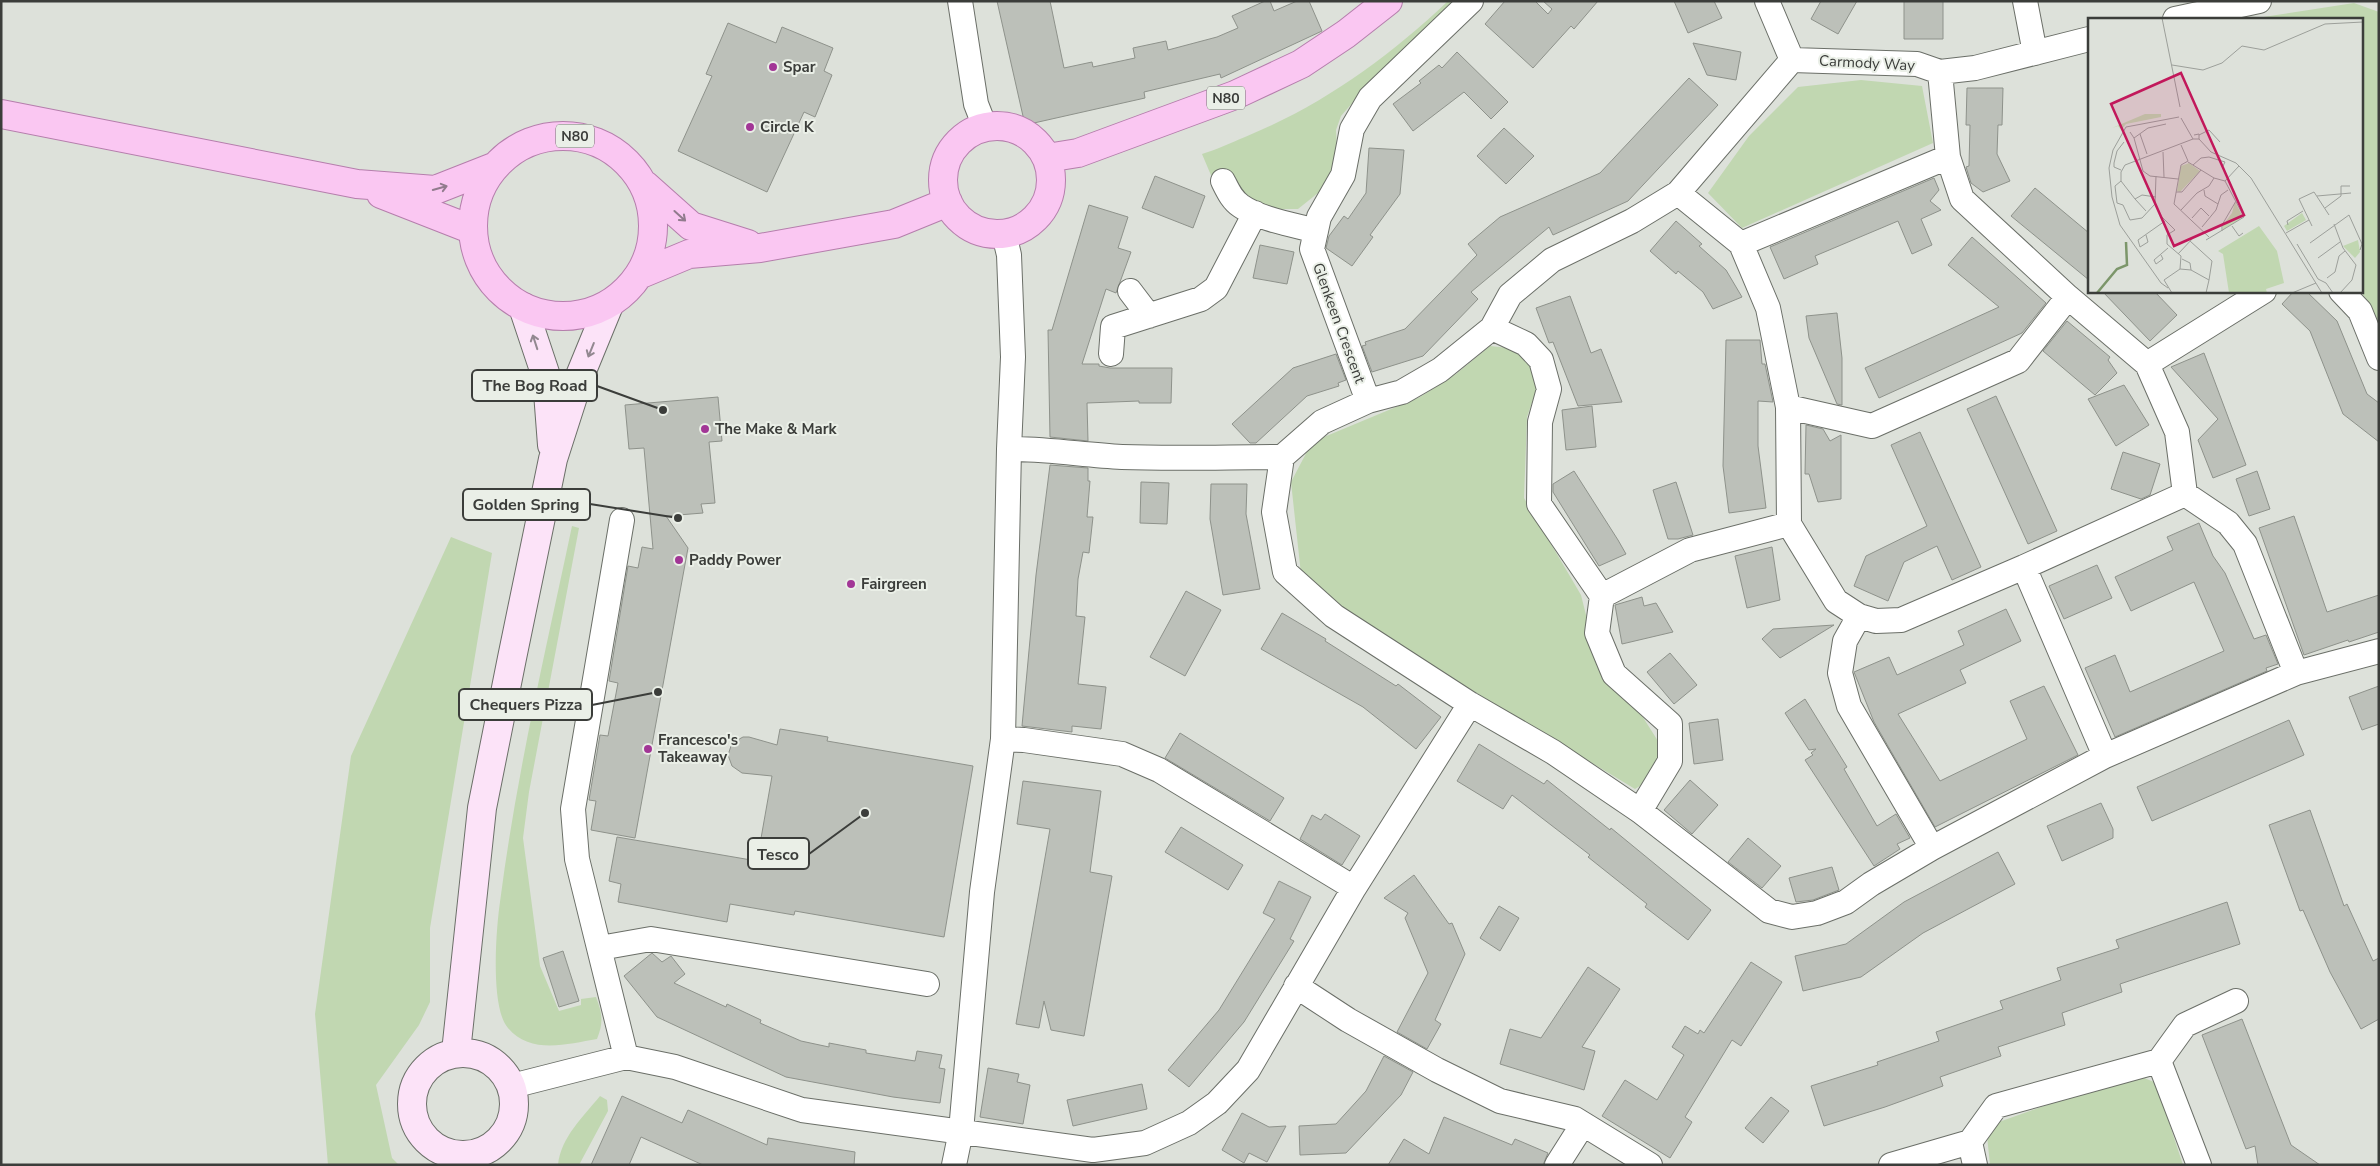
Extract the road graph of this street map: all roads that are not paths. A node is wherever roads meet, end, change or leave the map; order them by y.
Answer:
1 (960, 1) edge
2 (1388, 1) edge
3 (1471, 1) edge
4 (1767, 1) edge
5 (2026, 1) edge
6 (2259, 1) edge
7 (2180, 18) edge
8 (2088, 39) edge
9 (2035, 53) junction
10 (1792, 60) junction
11 (1940, 72) junction
12 (1, 114) edge
13 (985, 127) junction
14 (1948, 157) junction
15 (1047, 158) junction
16 (496, 166) junction
17 (1223, 181) dead end
18 (357, 184) junction
19 (644, 184) junction
20 (1678, 193) junction
21 (948, 202) junction
22 (1255, 212) junction
23 (473, 230) junction
24 (1316, 231) junction
25 (1004, 234) junction
26 (1741, 244) junction
27 (760, 248) junction
28 (640, 274) junction
29 (1130, 291) dead end
30 (2262, 292) edge
31 (2342, 292) edge
32 (2068, 297) junction
33 (609, 305) junction
34 (523, 308) junction
35 (1149, 316) junction
36 (1492, 328) junction
37 (1111, 354) dead end
38 (2379, 358) edge
39 (2147, 364) junction
40 (1368, 401) junction
41 (1788, 407) junction
42 (1009, 449) junction
43 (1282, 457) junction
44 (552, 459) junction
45 (2185, 494) junction
46 (622, 520) dead end
47 (1789, 524) junction
48 (2024, 567) junction
49 (1602, 596) junction
50 (1859, 616) junction
51 (2379, 651) edge
52 (2296, 673) junction
53 (1470, 704) junction
54 (1003, 739) junction
55 (2105, 756) junction
56 (1640, 811) junction
57 (1932, 848) junction
58 (1354, 888) junction
59 (600, 948) junction
60 (927, 984) dead end
61 (1296, 986) junction
62 (2236, 1001) dead end
63 (456, 1052) junction
64 (626, 1057) junction
65 (2159, 1061) junction
66 (512, 1086) junction
67 (1584, 1124) junction
68 (961, 1131) junction
69 (1973, 1154) edge
70 (483, 1159) edge
71 (954, 1165) edge
72 (1557, 1165) edge
73 (1650, 1165) edge
74 (1891, 1165) edge
75 (2199, 1165) edge

1 - 13 street
2 - 15 main road, N80
3 - 24 street, Glenkeen Crescent
4 - 10 street
5 - 9 street
6 - 7 street
8 - 9 street
9 - 11 street
10 - 11 street, Carmody Way
10 - 20 street
11 - 14 street
12 - 18 main road, N80
13 - 15 main road
13 - 21 main road
14 - 26 street
14 - 32 street
15 - 25 main road
18 -> 16 main road, N80
16 - 19 main road, N80
16 - 23 main road, N80
17 - 22 street
18 - 23 main road, N80
19 -> 27 main road, N80
19 - 28 main road, N80
20 - 26 street
20 - 36 street
21 - 25 main road
21 - 27 main road, N80
22 - 24 street
22 - 35 street
23 - 34 main road, N80
24 - 40 street, Glenkeen Crescent
25 - 42 street
26 - 41 street
27 - 28 main road, N80
28 - 33 main road, N80
29 - 35 street
30 - 39 street
31 - 38 street
32 - 39 street
32 - 41 street
33 - 34 main road, N80
33 -> 44 street
44 -> 34 street
35 - 37 street
36 - 40 street
36 - 49 street
39 - 45 street
40 - 43 street
41 - 47 street
42 - 43 street
42 - 54 street
43 - 53 street
44 - 63 street
45 - 48 street
45 - 52 street
46 - 59 street
47 - 49 street
47 - 50 street
48 - 50 street
48 - 55 street
49 - 56 street
50 - 57 street
51 - 52 street
52 - 55 street
53 - 56 street
53 - 58 street
54 - 58 street
54 - 68 street
55 - 57 street
56 - 57 street
58 - 61 street
59 - 60 street
59 - 64 street
61 - 67 street
61 - 68 street
62 - 65 street
63 - 66 street
63 - 70 street
64 - 66 street
64 - 68 street
65 - 69 street
65 - 75 street
66 - 70 street
67 - 72 street
67 - 73 street
68 - 71 street
69 - 74 street

